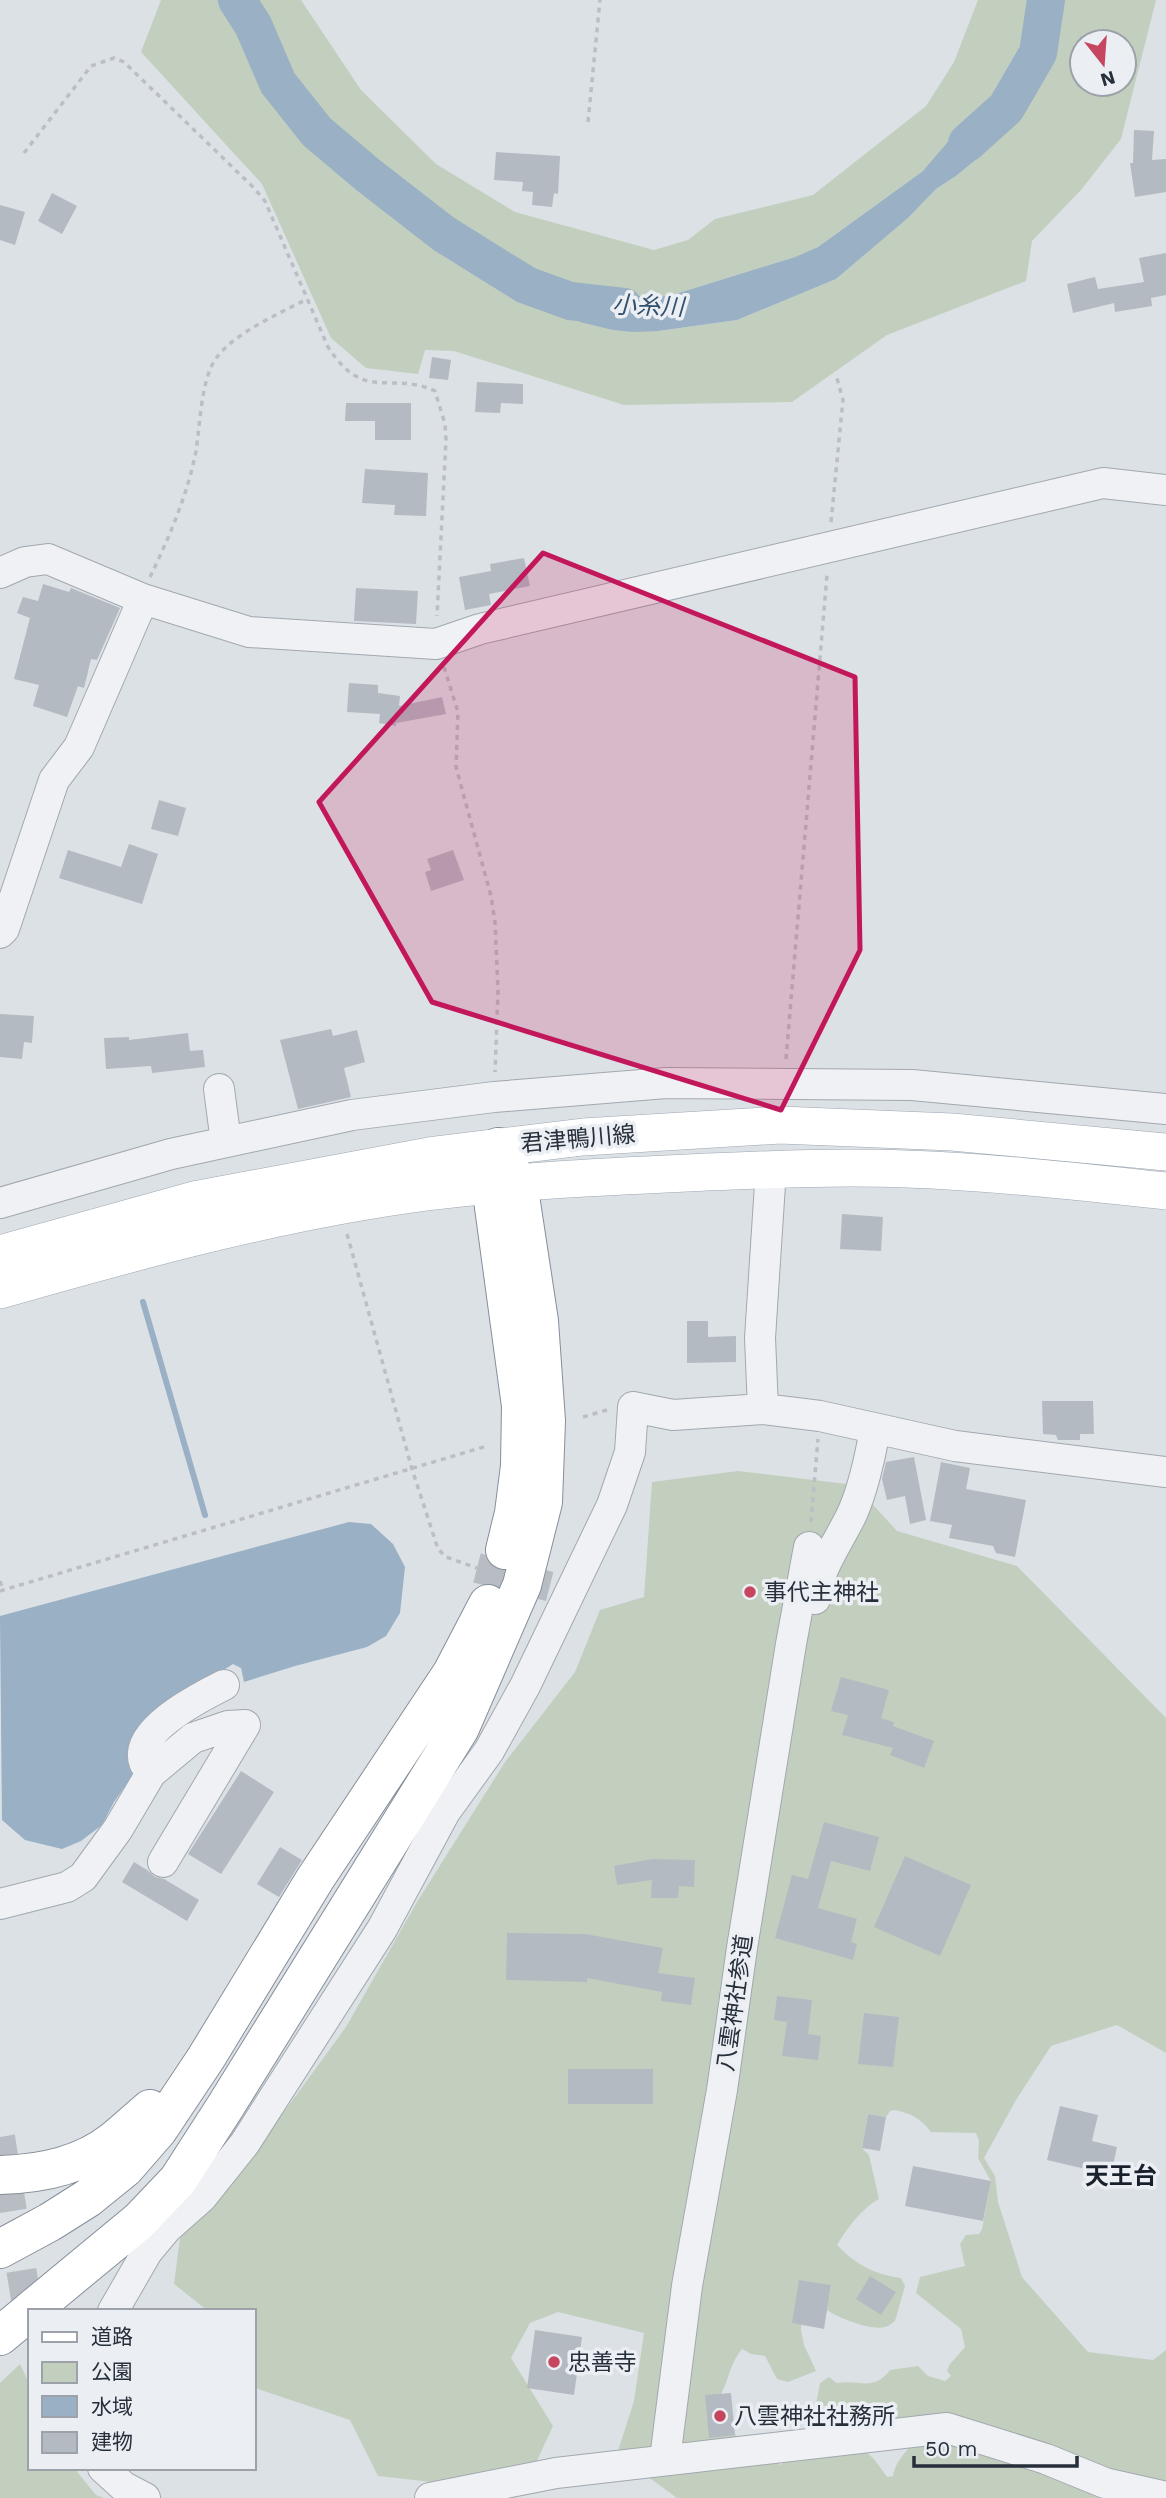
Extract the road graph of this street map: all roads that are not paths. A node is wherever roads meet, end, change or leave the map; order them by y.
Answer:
1 (1166, 490) edge
2 (0, 573) edge
3 (141, 598) junction
4 (0, 933) edge
5 (219, 1088) dead end
6 (1166, 1109) edge
7 (226, 1142) junction
8 (498, 1147) junction
9 (1166, 1153) edge
10 (771, 1169) junction
11 (505, 1184) junction
12 (1166, 1191) edge
13 (0, 1203) edge
14 (0, 1254) edge
15 (0, 1290) edge
16 (763, 1409) junction
17 (874, 1429) junction
18 (1166, 1472) edge
19 (809, 1547) road end
20 (224, 1685) dead end
21 (774, 1746) junction
22 (151, 1773) junction
23 (163, 1862) dead end
24 (0, 1904) edge
25 (206, 2058) junction
26 (225, 2107) junction
27 (0, 2175) edge
28 (0, 2249) edge
29 (0, 2273) edge
30 (32, 2309) edge
31 (114, 2309) edge
32 (28, 2313) edge
33 (0, 2336) edge
34 (665, 2459) junction
35 (105, 2470) edge
36 (1166, 2497) edge
37 (145, 2498) edge
38 (430, 2498) edge

1 - 3 street
2 - 3 street
3 - 4 street
5 - 7 street
6 - 7 street
7 - 13 street
8 - 9 main road, 君津鴨川線
8 - 11 highway
8 - 14 main road, 君津鴨川線
10 - 11 main road, 君津鴨川線
10 - 12 main road, 君津鴨川線
10 - 16 street
11 - 15 main road, 君津鴨川線
11 - 25 highway
11 - 26 highway
16 - 17 street
16 - 31 street
17 - 18 street
17 - 21 street
19 - 21 street, 八雲神社参道
20 - 22 street
21 - 34 street, 八雲神社参道
22 - 23 street
22 - 24 street
25 - 27 highway
25 - 28 highway
26 - 29 highway
26 - 30 highway
32 - 33 highway
34 - 36 street
34 - 38 street
35 - 37 street

